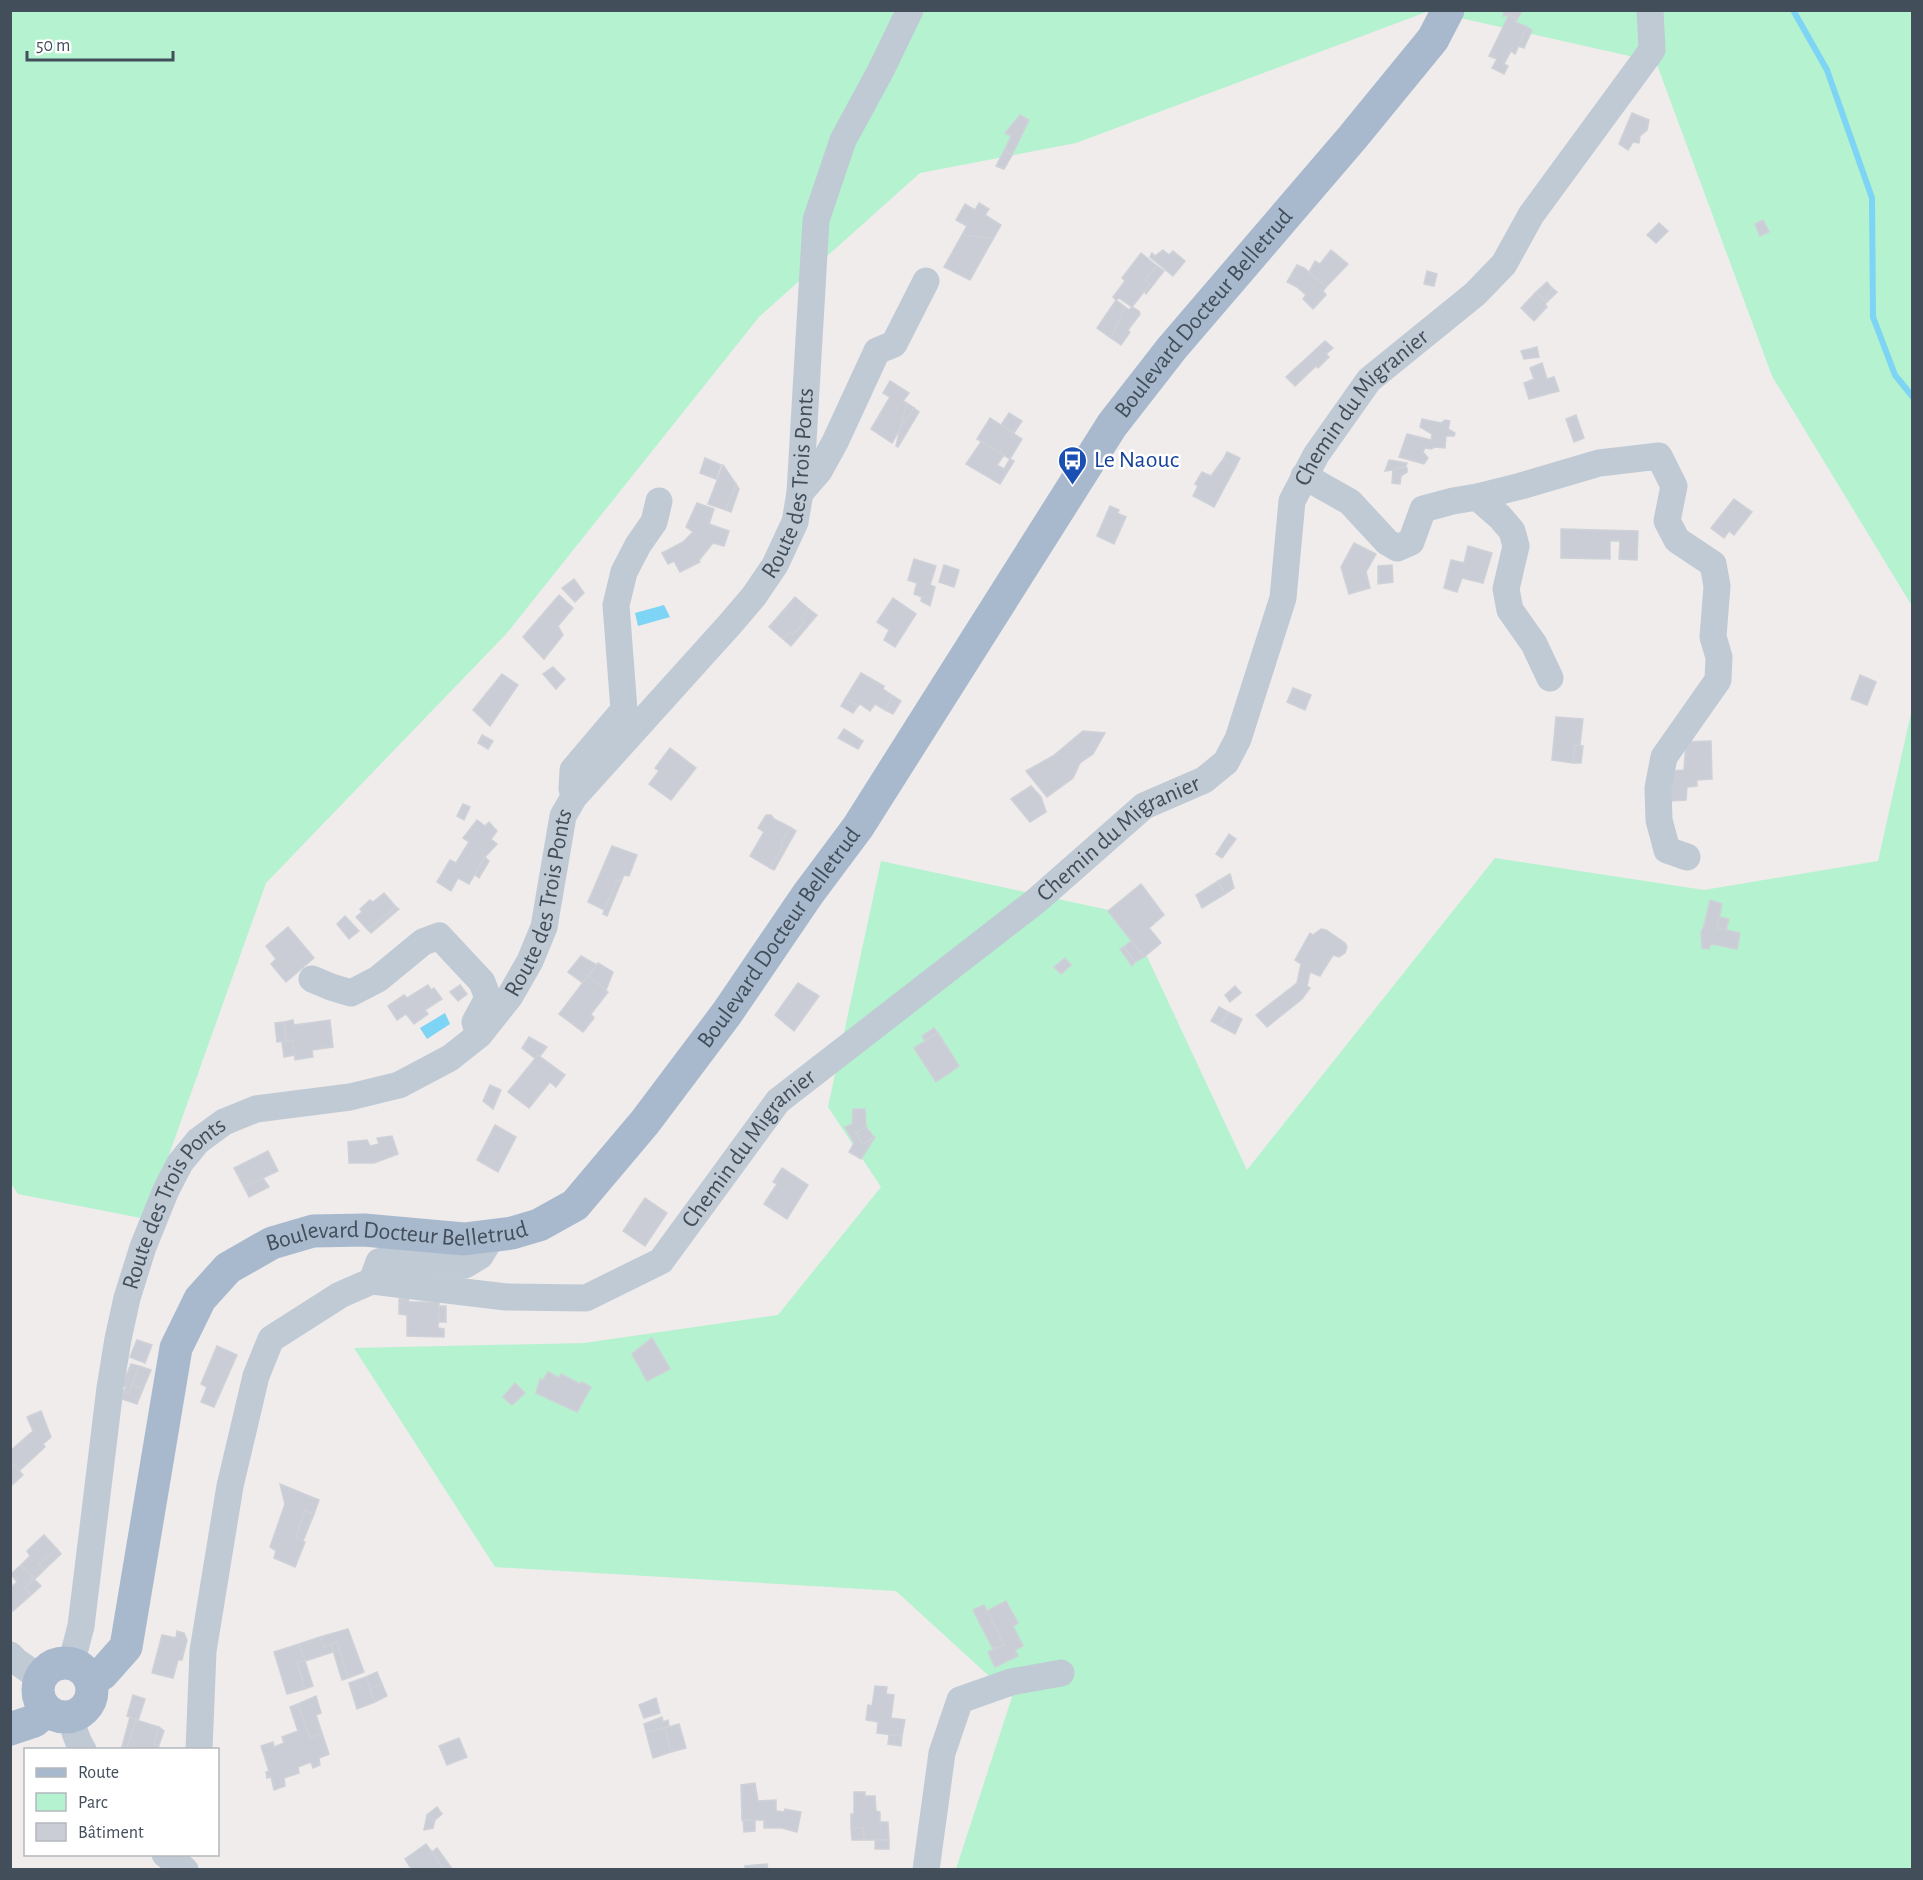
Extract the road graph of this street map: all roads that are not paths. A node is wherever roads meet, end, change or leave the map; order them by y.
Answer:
1 (910, 10) edge
2 (1448, 10) edge
3 (1650, 10) edge
4 (926, 281) dead end
5 (1304, 476) junction
6 (800, 493) junction
7 (1477, 497) junction
8 (659, 501) dead end
9 (1550, 678) dead end
10 (574, 797) junction
11 (1687, 857) dead end
12 (312, 979) dead end
13 (479, 1035) junction
14 (494, 1235) junction
15 (372, 1281) junction
16 (10, 1654) edge
17 (81, 1672) junction
18 (1061, 1673) dead end
19 (40, 1678) junction
20 (59, 1714) junction
21 (10, 1729) edge
22 (82, 1748) edge
23 (199, 1748) edge
24 (926, 1869) edge

1 - 6 street, Route des Trois Ponts
2 - 14 main road, Boulevard Docteur Belletrud
3 - 5 street, Chemin du Migranier
4 - 6 street
5 - 7 street
5 - 15 street, Chemin du Migranier
6 - 10 street, Route des Trois Ponts
7 - 9 street
7 - 11 street
8 - 10 street
10 - 13 street, Route des Trois Ponts
12 - 13 street
13 - 17 street, Route des Trois Ponts
14 - 15 street
14 - 17 main road, Boulevard Docteur Belletrud
15 - 23 street
16 - 19 street
17 - 19 main road
17 - 20 main road
18 - 24 street
19 - 20 main road
20 - 21 main road
20 - 22 street

